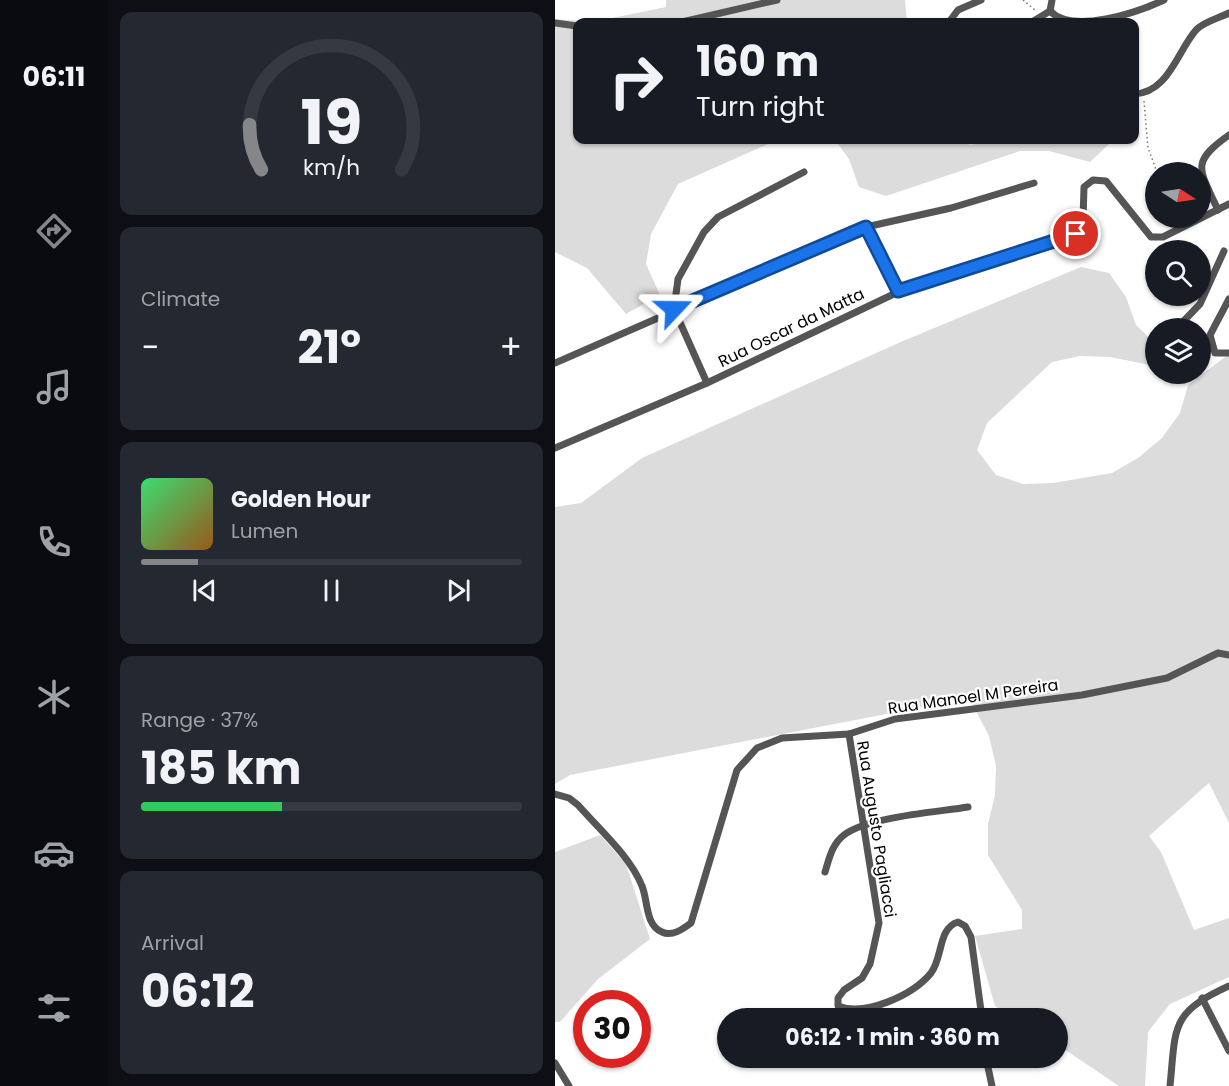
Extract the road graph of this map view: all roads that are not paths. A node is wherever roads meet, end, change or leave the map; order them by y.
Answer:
1 (777, 0) edge
2 (981, 0) edge
3 (1052, 0) edge
4 (1164, 0) edge
5 (1050, 11) junction
6 (1229, 13) edge
7 (699, 18) edge
8 (952, 18) edge
9 (1039, 18) edge
10 (1056, 18) edge
11 (1113, 18) edge
12 (555, 23) edge
13 (573, 25) edge
14 (1139, 94) edge
15 (1229, 135) edge
16 (804, 172) dead end
17 (1034, 183) dead end
18 (1229, 204) edge
19 (1218, 210) junction
20 (866, 227) junction
21 (1224, 251) dead end
22 (898, 291) junction
23 (1229, 299) edge
24 (674, 309) junction
25 (1187, 318) edge
26 (1211, 333) edge
27 (1211, 343) edge
28 (1228, 354) edge
29 (555, 363) edge
30 (707, 383) junction
31 (555, 448) edge
32 (1229, 655) edge
33 (849, 734) junction
34 (555, 794) edge
35 (968, 807) dead end
36 (863, 824) junction
37 (825, 872) dead end
38 (1229, 986) edge
39 (1202, 998) junction
40 (843, 1008) edge
41 (870, 1008) edge
42 (981, 1008) edge
43 (1229, 1052) edge
44 (555, 1063) edge
45 (988, 1068) edge
46 (569, 1086) edge
47 (992, 1086) edge
48 (1170, 1086) edge

1 - 7 street
2 - 8 street
3 - 5 street
4 - 11 street
5 - 9 street
5 - 10 street
6 - 14 street
12 - 13 street
15 - 19 street
16 - 24 street
17 - 20 street
18 - 19 street, Rua Oscar da Matta
19 - 22 street, Rua Oscar da Matta
20 - 22 street
20 - 24 street
21 - 25 street
22 - 30 street, Rua Oscar da Matta
23 - 26 street
24 - 29 street
24 - 30 street
27 - 28 street
30 - 31 street, Rua Oscar da Matta
32 - 33 street, Rua Manoel M Pereira
33 - 34 street, Rua Manoel M Pereira
33 - 36 street, Rua Augusto Pagliacci
35 - 36 street
36 - 37 street
36 - 40 street, Rua Augusto Pagliacci
38 - 39 street
39 - 43 street
39 - 48 street
41 - 42 street, Rua Augusto Pagliacci
44 - 46 street
45 - 47 street

